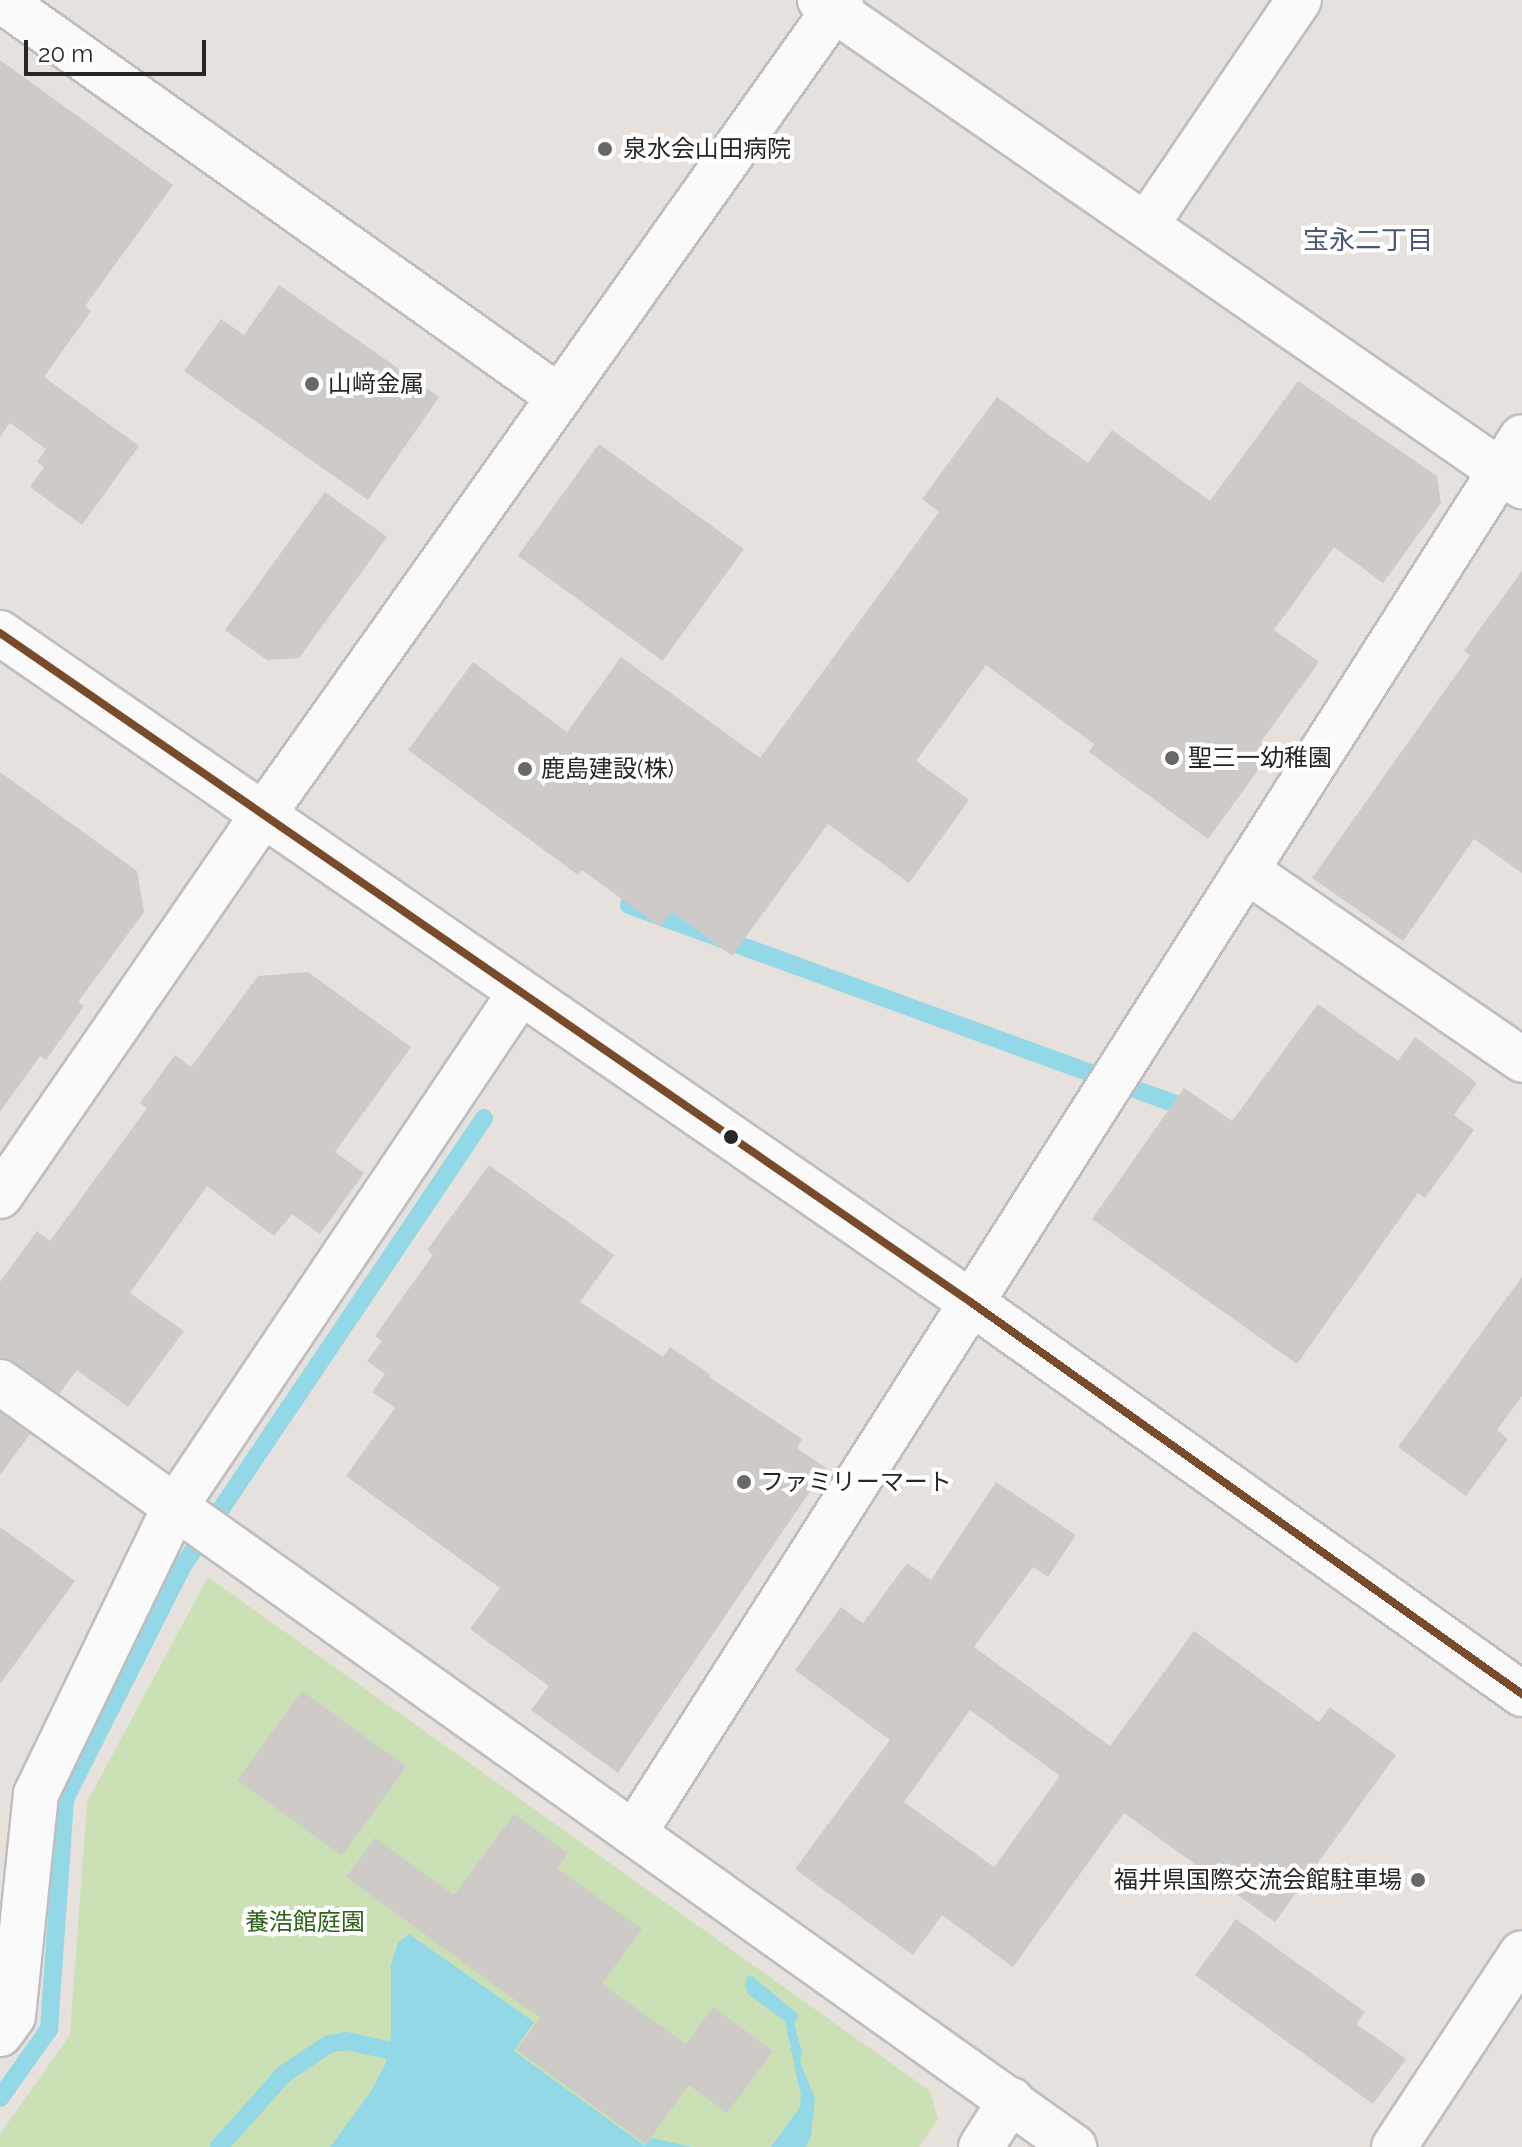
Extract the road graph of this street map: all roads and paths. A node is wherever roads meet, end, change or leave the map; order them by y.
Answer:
1 (1, 0) edge
2 (1299, 0) edge
3 (832, 3) edge
4 (1146, 225) junction
5 (559, 397) junction
6 (1515, 464) edge
7 (0, 633) edge
8 (263, 815) junction
9 (1246, 870) junction
10 (520, 993) junction
11 (1522, 1060) edge
12 (0, 1196) edge
13 (972, 1303) junction
14 (0, 1382) edge
15 (182, 1513) junction
16 (1522, 1694) edge
17 (634, 1833) junction
18 (1522, 1953) edge
19 (0, 2034) edge
20 (1011, 2100) junction
21 (981, 2147) edge
22 (1074, 2147) edge
23 (1394, 2147) edge

1 - 5 street
2 - 4 street
3 - 4 street
3 - 5 street
4 - 6 street
5 - 8 street
6 - 9 street
7 - 8 street
8 - 10 street
8 - 12 street
9 - 11 street
9 - 13 street
10 - 13 street
10 - 15 street
13 - 16 street
13 - 17 street
14 - 15 street
15 - 17 street
15 - 19 street
17 - 20 street
18 - 23 street
20 - 21 street
20 - 22 street

